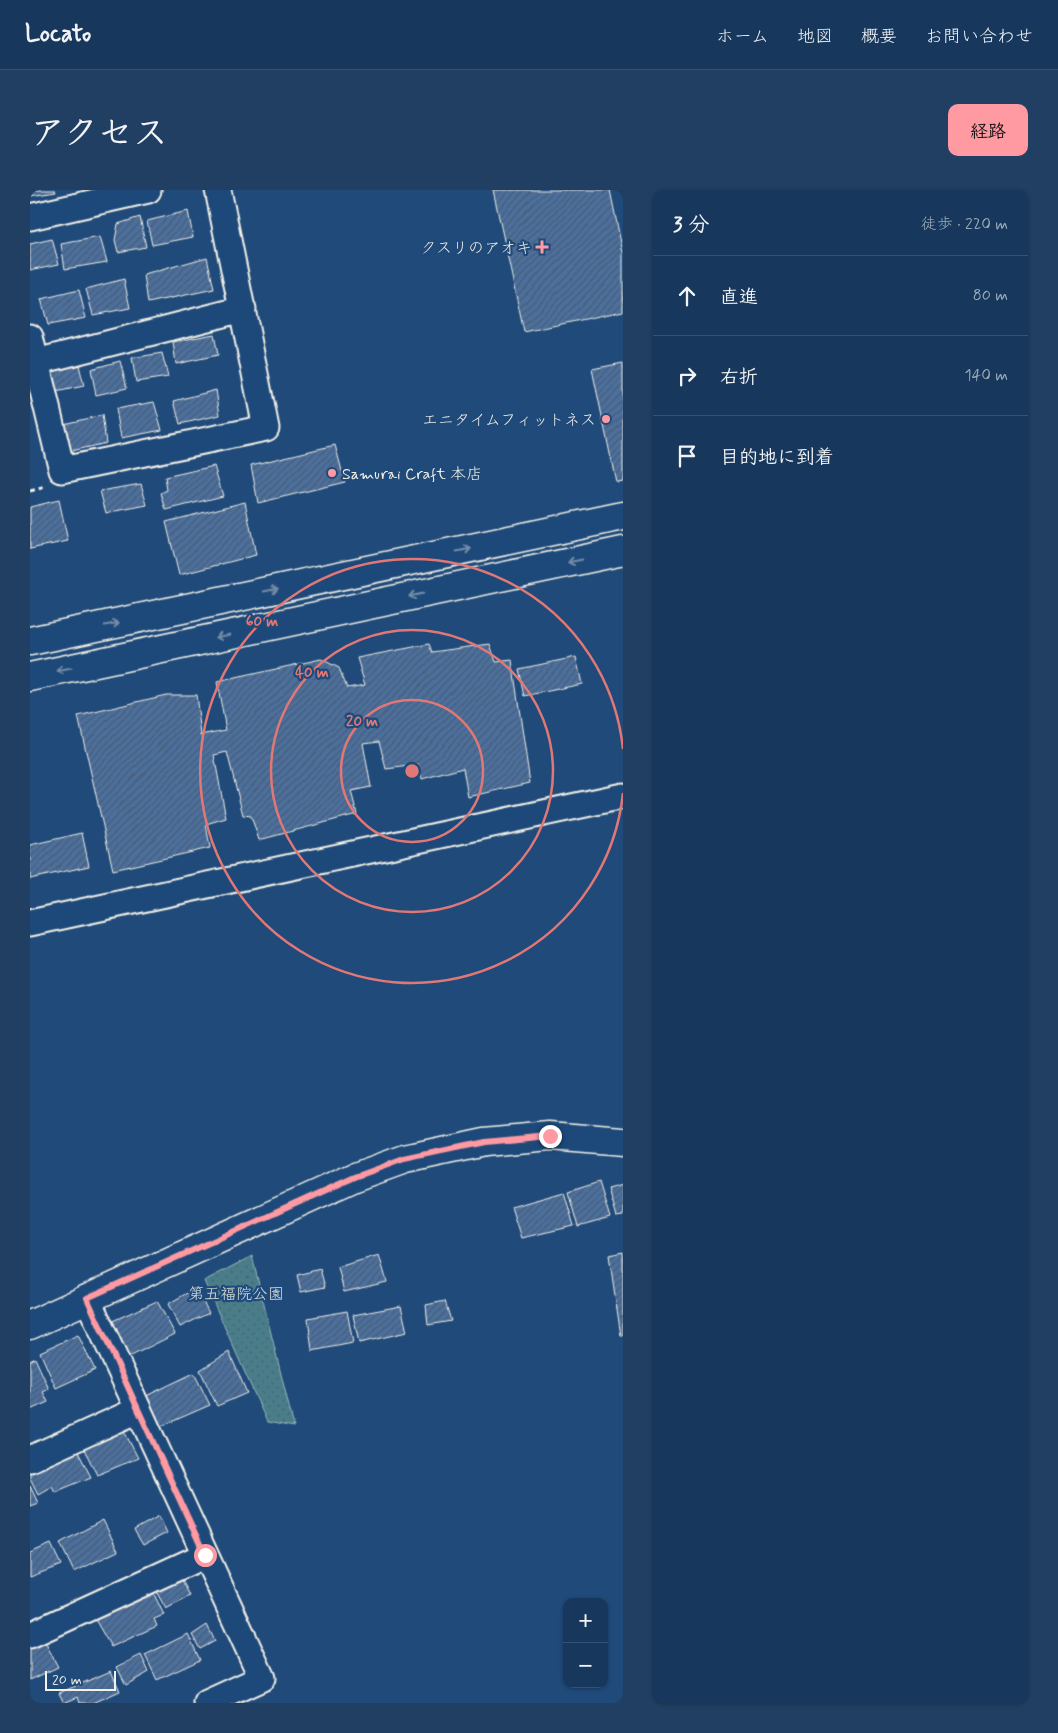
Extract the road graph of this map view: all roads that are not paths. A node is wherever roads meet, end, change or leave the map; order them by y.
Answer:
1 (148, 190) edge
2 (218, 190) edge
3 (30, 216) edge
4 (243, 309) junction
5 (30, 337) edge
6 (36, 362) junction
7 (623, 516) edge
8 (623, 551) edge
9 (30, 641) edge
10 (30, 677) edge
11 (623, 796) edge
12 (30, 923) edge
13 (623, 1142) edge
14 (87, 1298) junction
15 (30, 1324) edge
16 (138, 1410) junction
17 (30, 1459) edge
18 (205, 1555) junction
19 (30, 1636) edge
20 (206, 1703) edge

1 - 3 street
2 - 4 street
4 - 6 street
4 - 6 street
5 - 6 street
9 -> 7 street
8 -> 10 street
11 - 12 street
13 - 14 street
14 - 15 street
14 - 16 street
16 - 17 street
16 - 18 street
18 - 19 street
18 - 20 street

